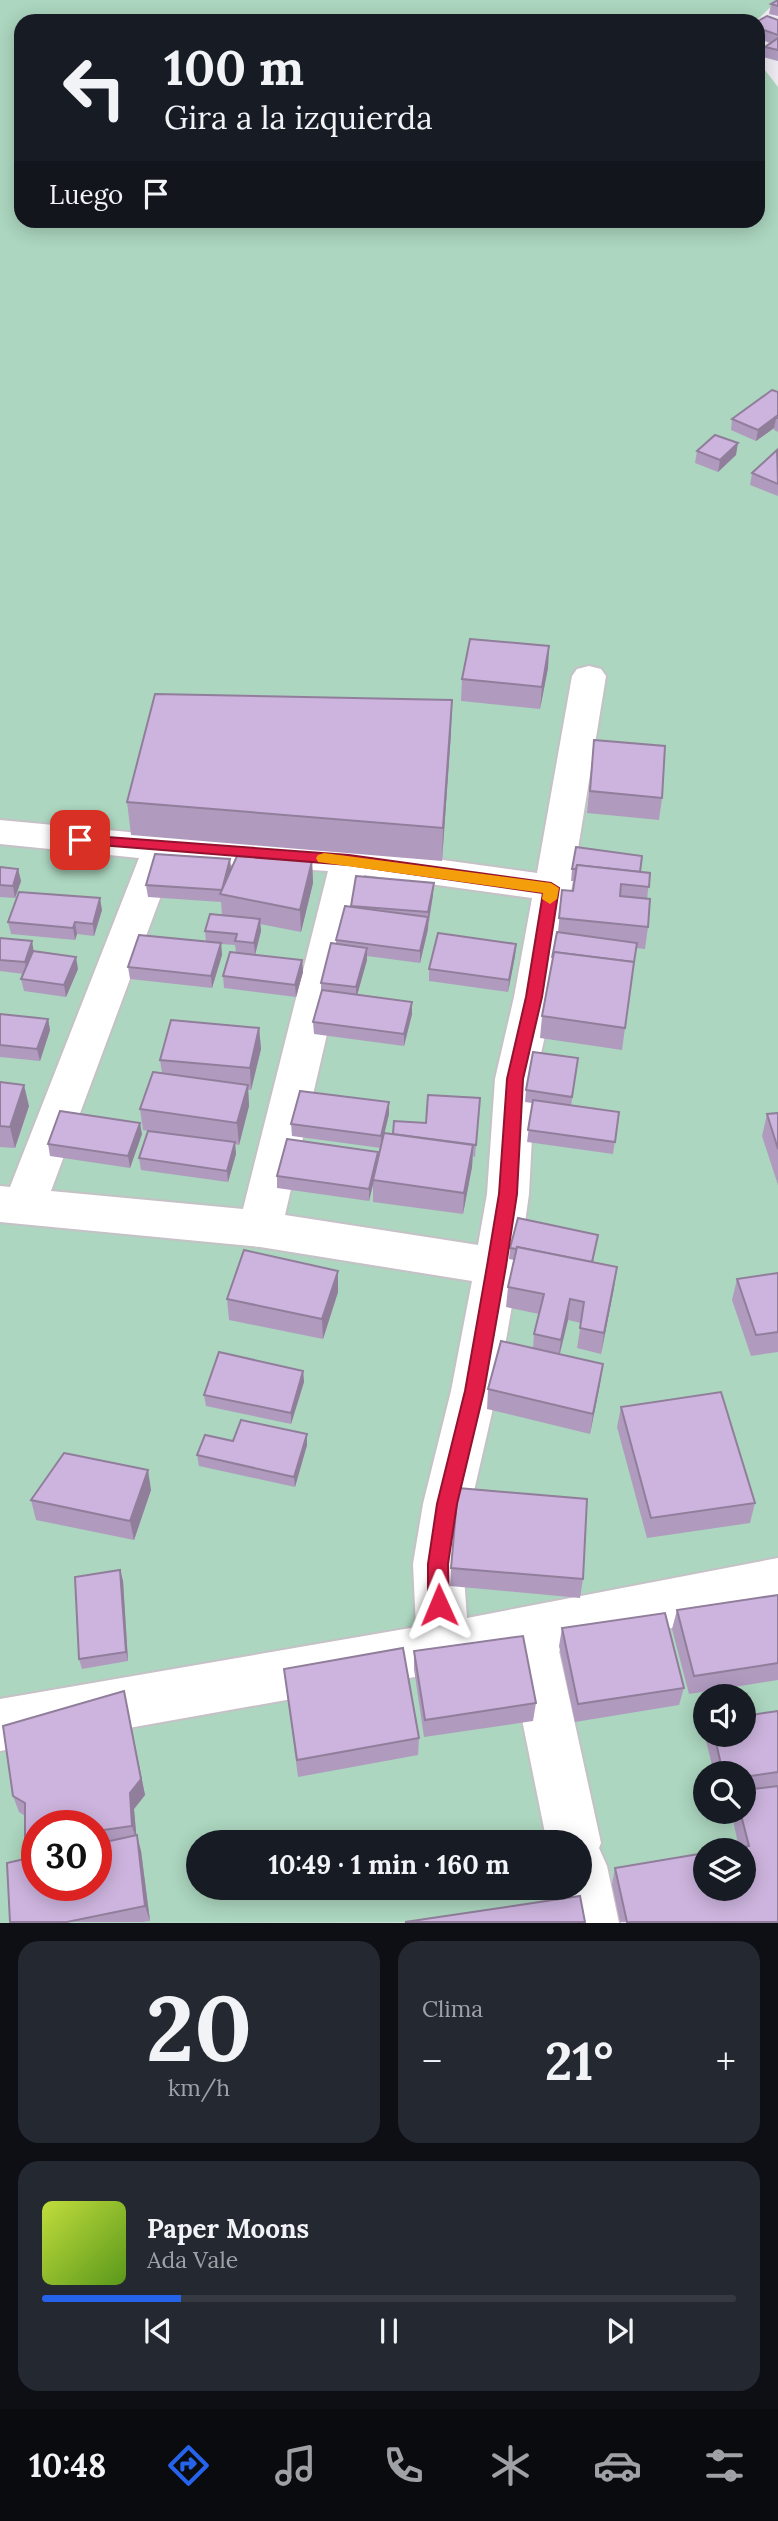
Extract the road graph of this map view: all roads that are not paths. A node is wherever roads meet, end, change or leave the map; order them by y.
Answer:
1 (589, 676) dead end
2 (0, 832) edge
3 (161, 848) junction
4 (349, 860) junction
5 (551, 888) junction
6 (12, 1206) edge
7 (260, 1229) junction
8 (496, 1266) junction
9 (778, 1582) edge
10 (530, 1632) junction
11 (443, 1647) junction
12 (0, 1725) edge
13 (571, 1830) edge
14 (586, 1900) edge
15 (591, 1923) edge

1 - 5 street
2 - 3 street
3 - 4 street
3 - 6 street
4 - 5 street
4 - 7 street
5 - 8 street
6 - 7 street
7 - 8 street
8 - 11 street
9 - 10 street
10 - 11 street
10 - 13 street
11 - 12 street
14 - 15 street

